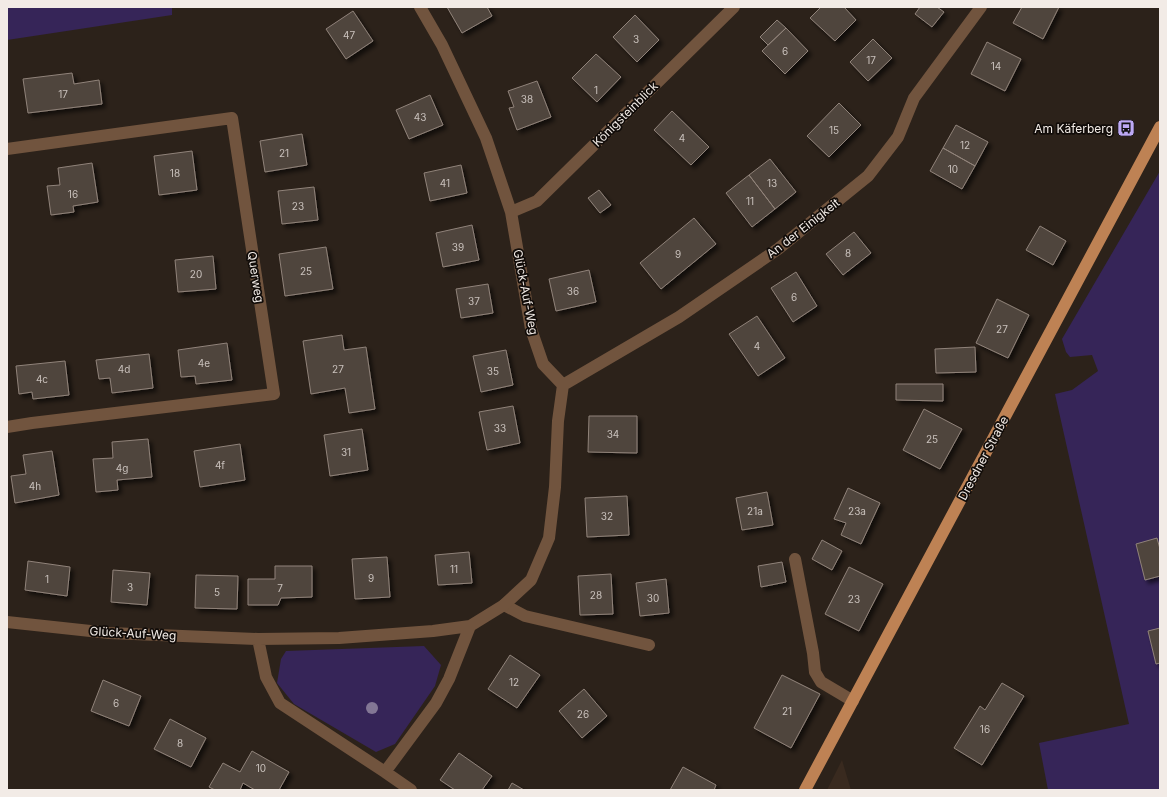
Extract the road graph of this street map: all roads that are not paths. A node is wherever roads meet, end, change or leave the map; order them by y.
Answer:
1 (420, 7) edge
2 (734, 7) edge
3 (981, 7) edge
4 (1160, 127) edge
5 (7, 149) edge
6 (511, 212) junction
7 (563, 385) junction
8 (7, 427) edge
9 (795, 559) dead end
10 (504, 605) junction
11 (7, 622) edge
12 (470, 626) junction
13 (258, 639) junction
14 (649, 645) dead end
15 (853, 701) junction
16 (385, 772) junction
17 (411, 790) edge
18 (806, 790) edge

1 - 6 street, Glück-Auf-Weg
2 - 6 street, Königsteinblick
3 - 7 street, An der Einigkeit
4 - 15 main road, Dresdner Straße
5 - 8 street, Querweg
6 - 7 street, Glück-Auf-Weg
7 - 10 street, Glück-Auf-Weg
9 - 15 street
10 - 12 street, Glück-Auf-Weg
10 - 14 street
11 - 13 street, Glück-Auf-Weg
12 - 13 street, Glück-Auf-Weg
12 - 16 street
13 - 16 street
15 - 18 main road, Dresdner Straße
16 - 17 street

